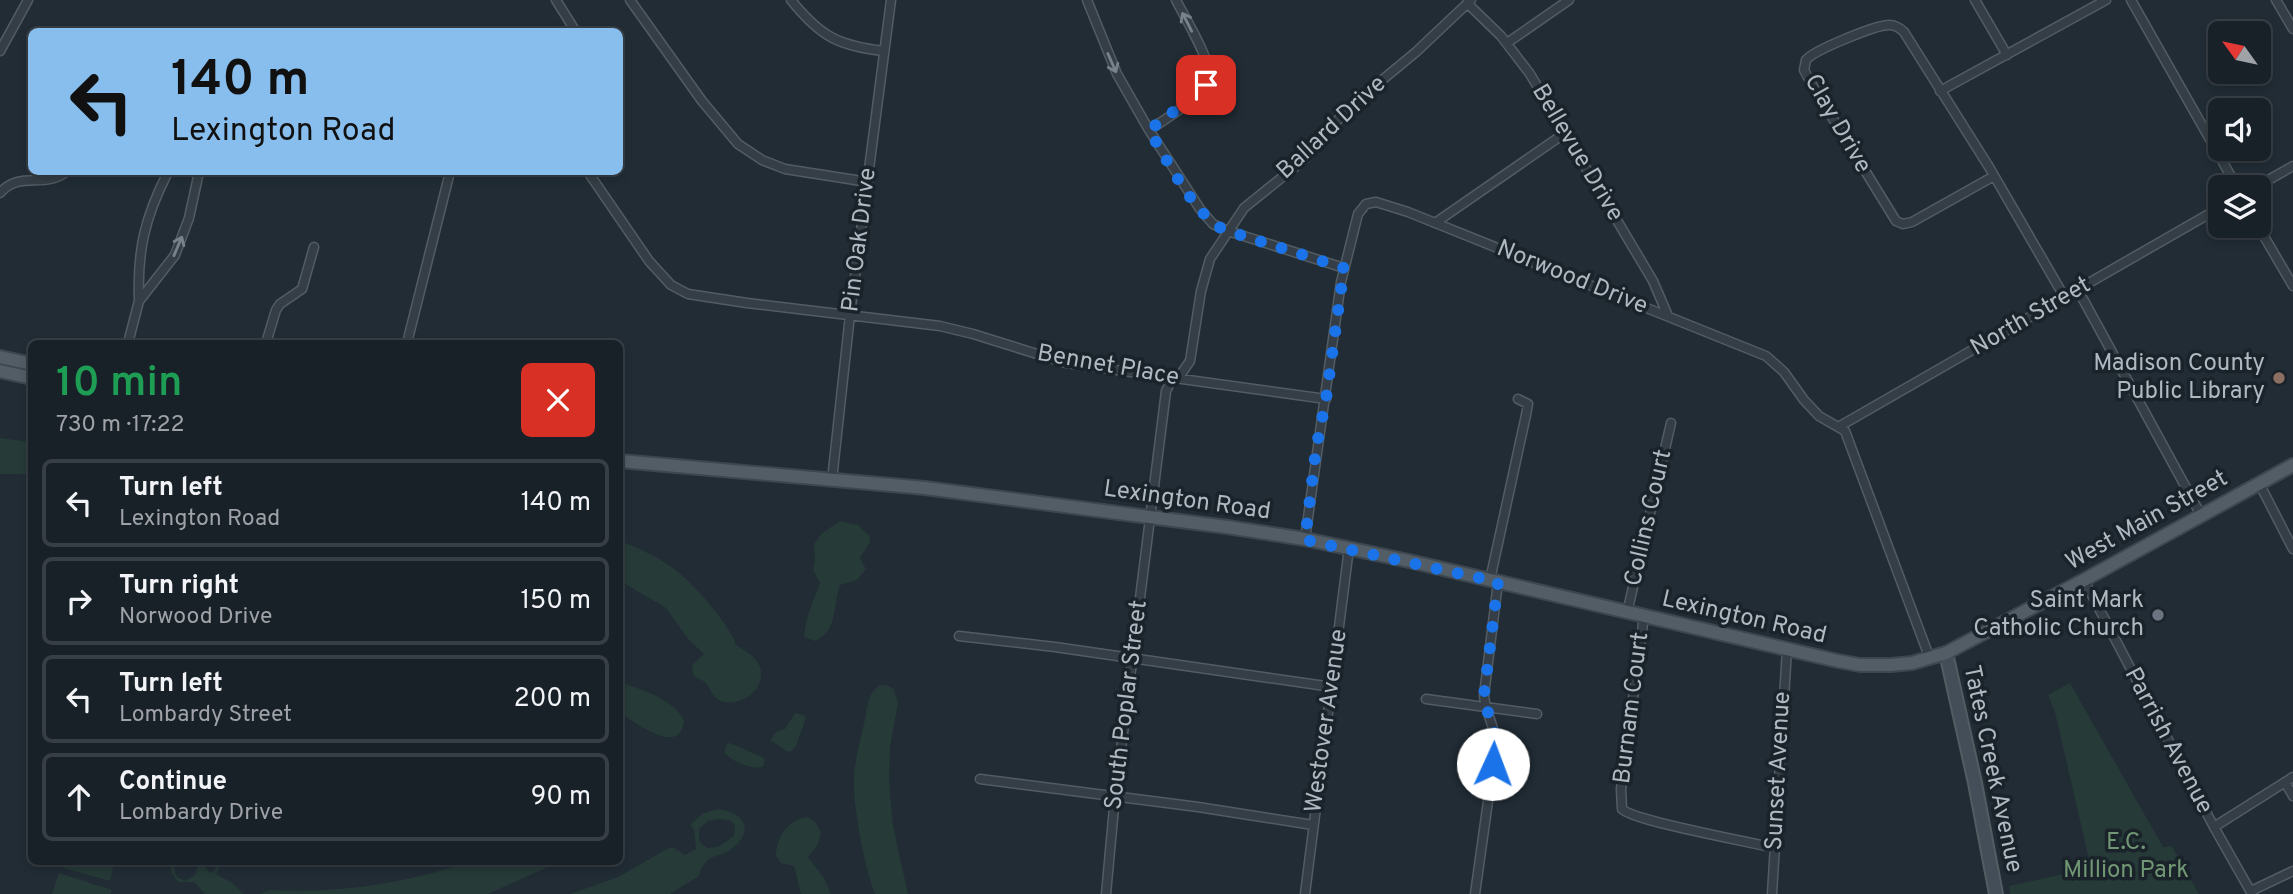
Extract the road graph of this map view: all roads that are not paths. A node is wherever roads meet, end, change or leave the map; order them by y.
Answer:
1 (28, 0) edge
2 (556, 0) edge
3 (630, 0) edge
4 (790, 0) edge
5 (891, 0) edge
6 (1087, 0) edge
7 (1176, 0) edge
8 (1569, 0) edge
9 (1975, 0) edge
10 (2106, 0) edge
11 (2131, 0) edge
12 (2276, 0) edge
13 (1469, 2) edge
14 (574, 28) edge
15 (2293, 29) edge
16 (1507, 43) junction
17 (0, 51) edge
18 (884, 51) junction
19 (2007, 55) junction
20 (1940, 91) junction
21 (1149, 130) junction
22 (1565, 133) junction
23 (2293, 166) edge
24 (59, 175) edge
25 (167, 175) edge
26 (198, 175) edge
27 (449, 175) edge
28 (590, 175) edge
29 (2229, 175) edge
30 (1994, 176) junction
31 (2271, 178) edge
32 (867, 182) junction
33 (0, 193) edge
34 (2208, 215) edge
35 (1435, 223) junction
36 (1230, 232) junction
37 (2265, 238) edge
38 (314, 247) dead end
39 (1344, 268) junction
40 (2293, 286) edge
41 (2078, 290) junction
42 (2064, 298) junction
43 (139, 301) junction
44 (850, 315) junction
45 (1668, 316) junction
46 (129, 340) edge
47 (267, 340) edge
48 (408, 340) edge
49 (0, 357) edge
50 (28, 363) edge
51 (0, 371) edge
52 (28, 377) edge
53 (1175, 379) junction
54 (1326, 399) junction
55 (1518, 399) dead end
56 (1671, 423) dead end
57 (1840, 426) junction
58 (623, 461) edge
59 (2293, 465) edge
60 (832, 480) junction
61 (2259, 484) junction
62 (2201, 515) junction
63 (1150, 516) junction
64 (1305, 540) junction
65 (1349, 548) junction
66 (2293, 549) edge
67 (2084, 580) junction
68 (1494, 581) junction
69 (1628, 613) junction
70 (1644, 616) junction
71 (959, 636) dead end
72 (1787, 649) junction
73 (1946, 653) junction
74 (1134, 659) junction
75 (1930, 659) junction
76 (1332, 687) junction
77 (1426, 699) dead end
78 (1486, 706) junction
79 (1537, 714) dead end
80 (980, 779) dead end
81 (2289, 779) edge
82 (2293, 796) edge
83 (1115, 797) junction
84 (1313, 825) junction
85 (2214, 827) junction
86 (1775, 848) junction
87 (2293, 871) edge
88 (2251, 893) edge
89 (1105, 894) edge
90 (1305, 894) edge
91 (1475, 894) edge
92 (1772, 894) edge
93 (1996, 894) edge

1 - 17 street
2 - 14 street
3 - 32 street
4 - 18 street
5 - 18 street, Pin Oak Drive
6 -> 21 street
21 -> 7 street
8 - 16 street
9 - 19 street
10 - 19 street
11 - 29 street
12 - 15 street
13 - 16 street, Bellevue Drive
13 - 36 street, Ballard Drive
16 - 22 street, Bellevue Drive
18 - 32 street, Pin Oak Drive
19 - 20 street
20 - 30 street, Clay Drive
20 - 30 street, Clay Drive
21 - 36 street
22 - 35 street
22 - 45 street, Bellevue Drive
23 - 31 street
24 - 33 street
25 - 43 street
43 -> 26 street
27 - 48 street
28 - 44 street, Bennet Place
30 - 42 street, Clay Drive
32 - 44 street, Pin Oak Drive
34 - 41 street, North Street
35 - 39 street, Norwood Drive
35 - 45 street, Norwood Drive
36 - 39 street
36 - 53 street, Ballard Drive
37 - 40 street
38 - 47 street
39 - 54 street, Norwood Drive
41 - 42 street, North Street
41 - 62 street
42 - 57 street, North Street
43 - 46 street
44 - 53 street, Bennet Place
44 - 60 street, Pin Oak Drive
45 - 57 street, Norwood Drive
49 - 50 main road
51 - 52 main road
53 - 54 street, Bennet Place
53 - 63 street, South Poplar Street
54 - 64 street, Norwood Drive
55 - 68 street
56 - 69 street, Collins Court
57 - 75 street
58 - 60 main road, Lexington Road
59 - 61 main road, West Main Street
60 - 63 main road, Lexington Road
61 - 62 main road, West Main Street
61 - 66 street
62 - 67 main road, West Main Street
63 - 64 main road, Lexington Road
63 - 74 street, South Poplar Street
64 - 65 main road, Lexington Road
65 - 68 main road, Lexington Road
65 - 76 street, Westover Avenue
67 - 73 main road, West Main Street
67 - 85 street, Parrish Avenue
68 - 69 main road, Lexington Road
68 - 78 street
69 - 70 main road, Lexington Road
70 - 72 main road, Lexington Road
70 - 86 street, Burnam Court
71 - 74 street
72 - 75 main road, Lexington Road
72 - 86 street, Sunset Avenue
73 - 75 main road, Lexington Road
73 - 93 main road, Tates Creek Avenue
74 - 76 street
74 - 83 street, South Poplar Street
76 - 84 street, Westover Avenue
77 - 78 street
78 - 79 street
78 - 91 street
80 - 83 street
81 - 82 street
81 - 85 street
83 - 84 street
83 - 89 street, South Poplar Street
84 - 90 street, Westover Avenue
85 - 88 street, Parrish Avenue
86 - 92 street, Sunset Avenue
87 - 88 street

